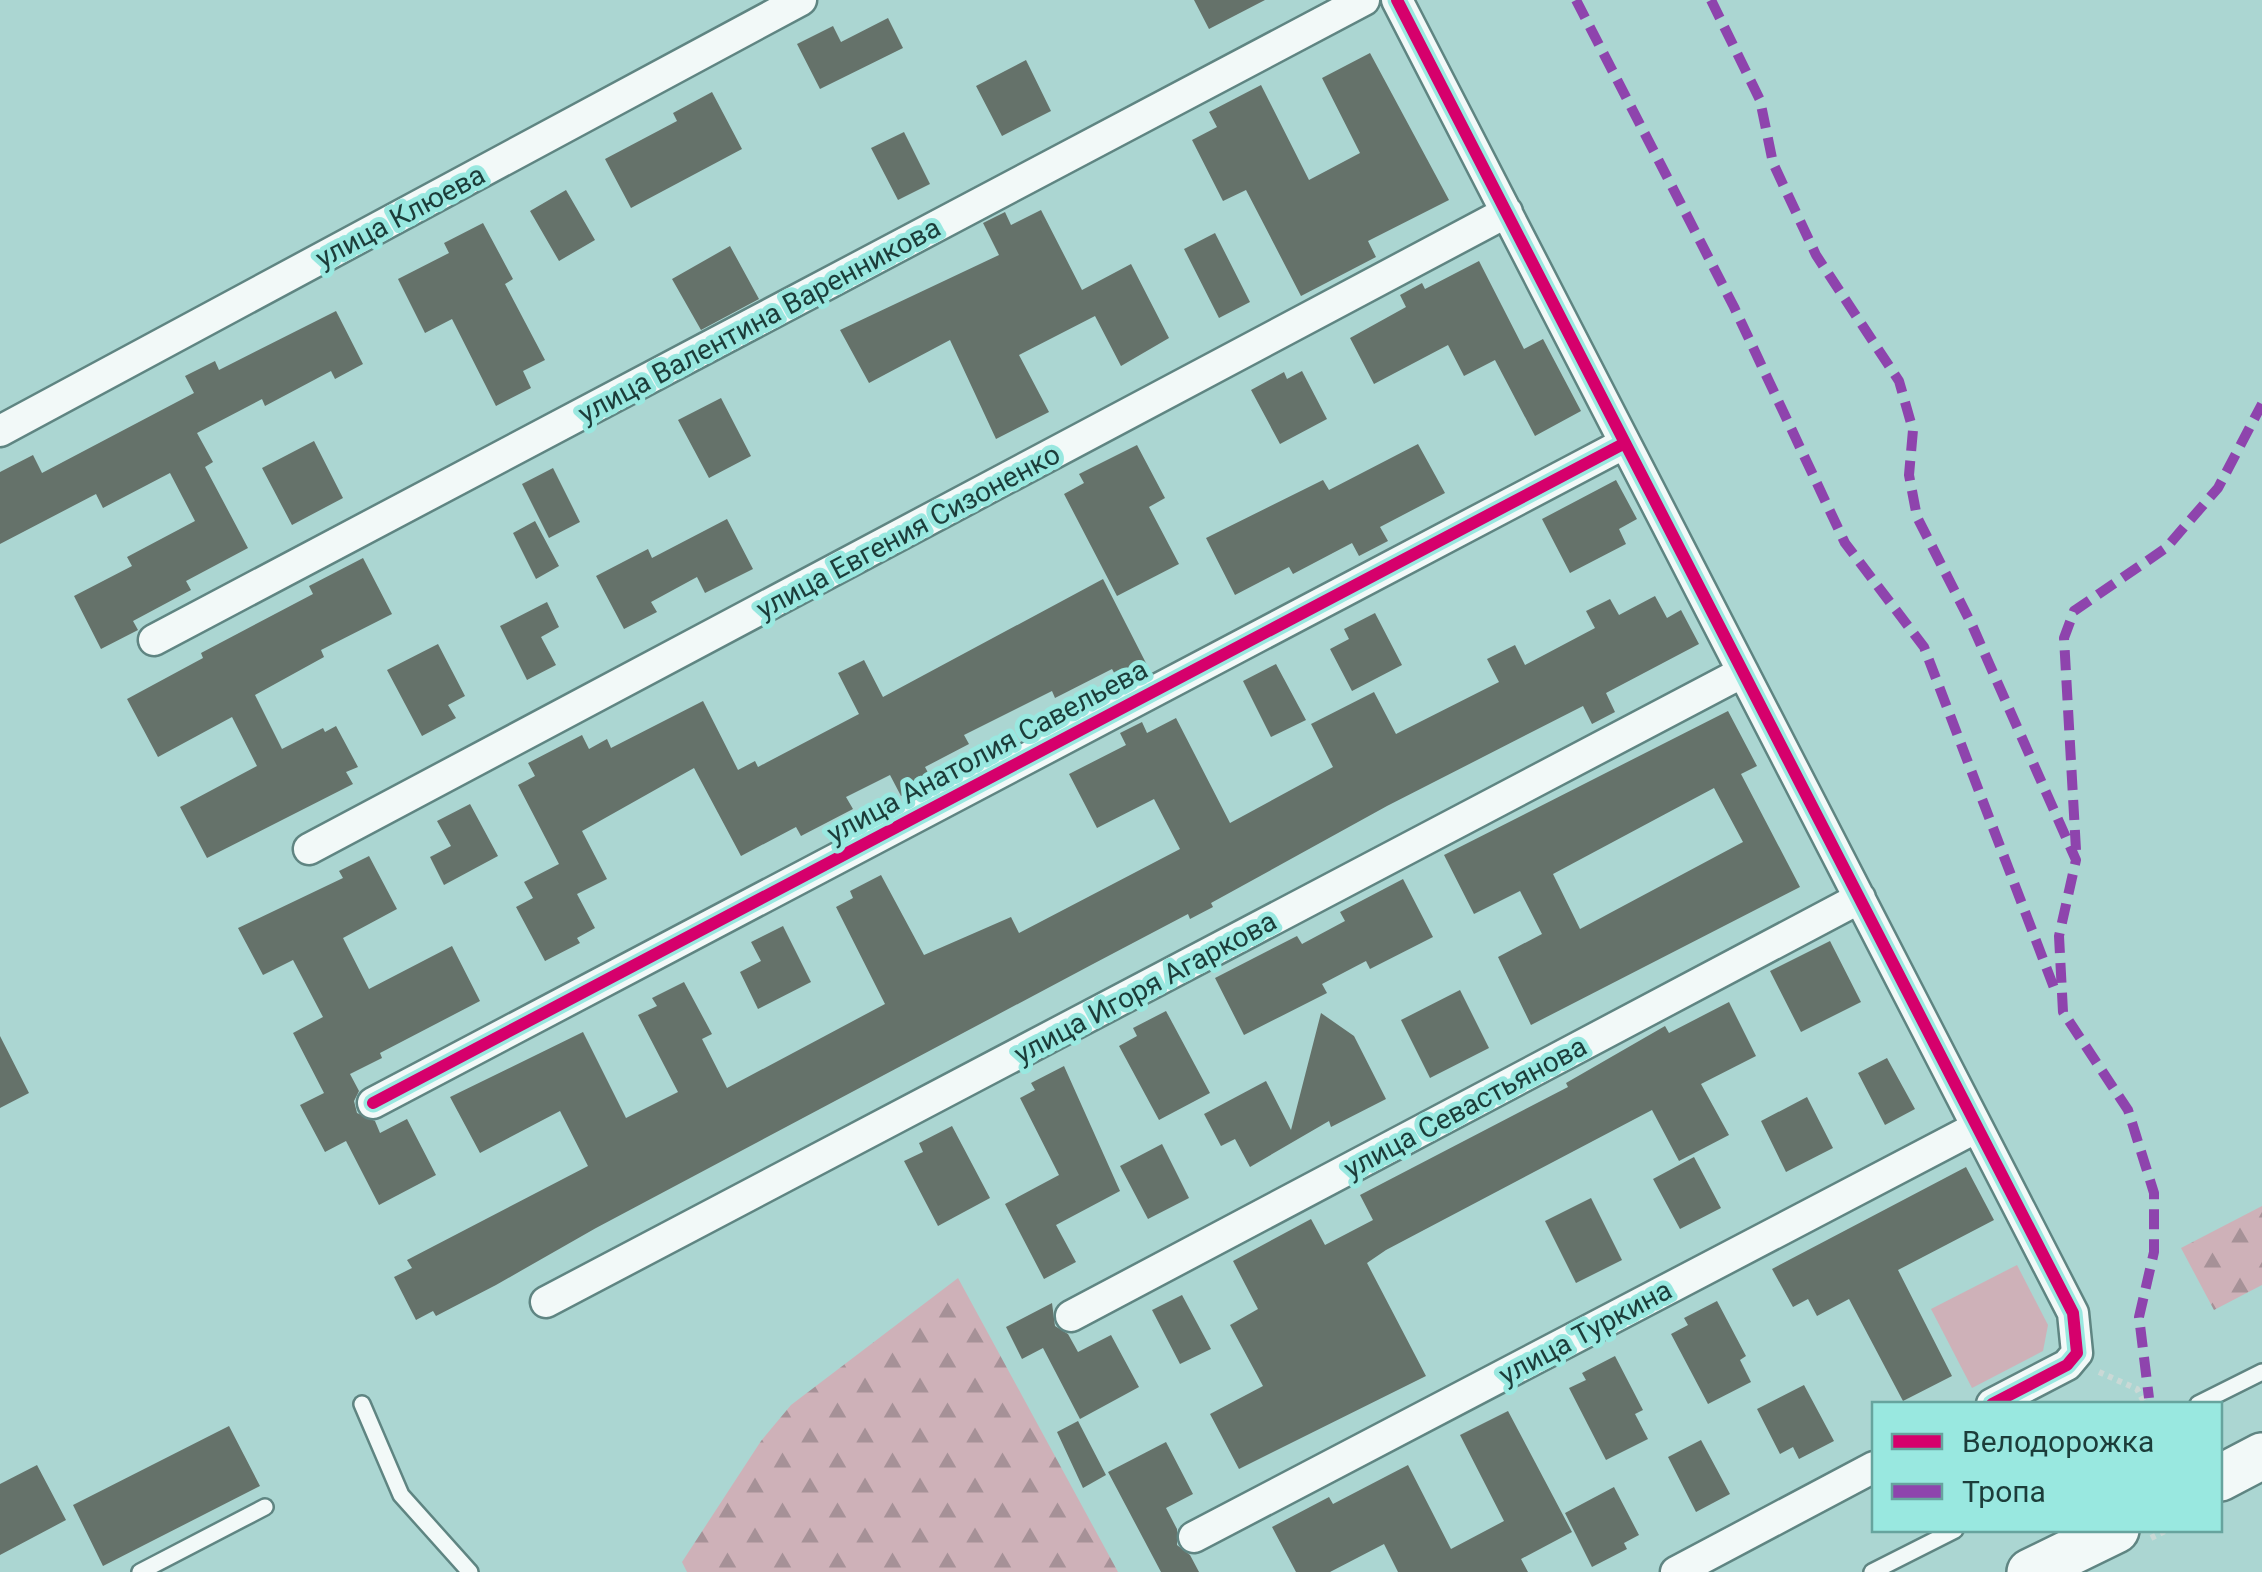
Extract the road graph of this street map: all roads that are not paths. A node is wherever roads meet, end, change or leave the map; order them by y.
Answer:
1 (801, 0) edge
2 (1364, 0) edge
3 (1397, 0) edge
4 (1506, 212) junction
5 (0, 431) edge
6 (1625, 443) junction
7 (154, 640) dead end
8 (1743, 672) junction
9 (309, 849) dead end
10 (1860, 898) junction
11 (373, 1103) dead end
12 (1977, 1127) junction
13 (546, 1302) dead end
14 (1071, 1316) dead end
15 (2262, 1372) edge
16 (1996, 1402) edge
17 (2202, 1402) edge
18 (362, 1404) dead end
19 (2262, 1456) edge
20 (1872, 1468) edge
21 (2222, 1477) edge
22 (265, 1507) dead end
23 (1951, 1532) edge
24 (2112, 1532) edge
25 (1194, 1537) dead end
26 (140, 1572) edge
27 (470, 1572) edge
28 (1676, 1572) edge
29 (1872, 1572) edge
30 (2030, 1572) edge

1 - 5 street, улица Клюева
2 - 7 street, улица Валентина Варенникова
3 - 4 street
4 - 6 street
4 - 9 street, улица Евгения Сизоненко
6 - 8 street
6 - 11 street, улица Анатолия Савельева
8 - 10 street
8 - 13 street, улица Игоря Агаркова
10 - 12 street
10 - 14 street, улица Севастьянова
12 - 16 street
12 - 25 street, улица Туркина
15 - 17 lane
18 - 27 lane
19 - 21 street
20 - 28 street
22 - 26 lane
23 - 29 lane
24 - 30 street

